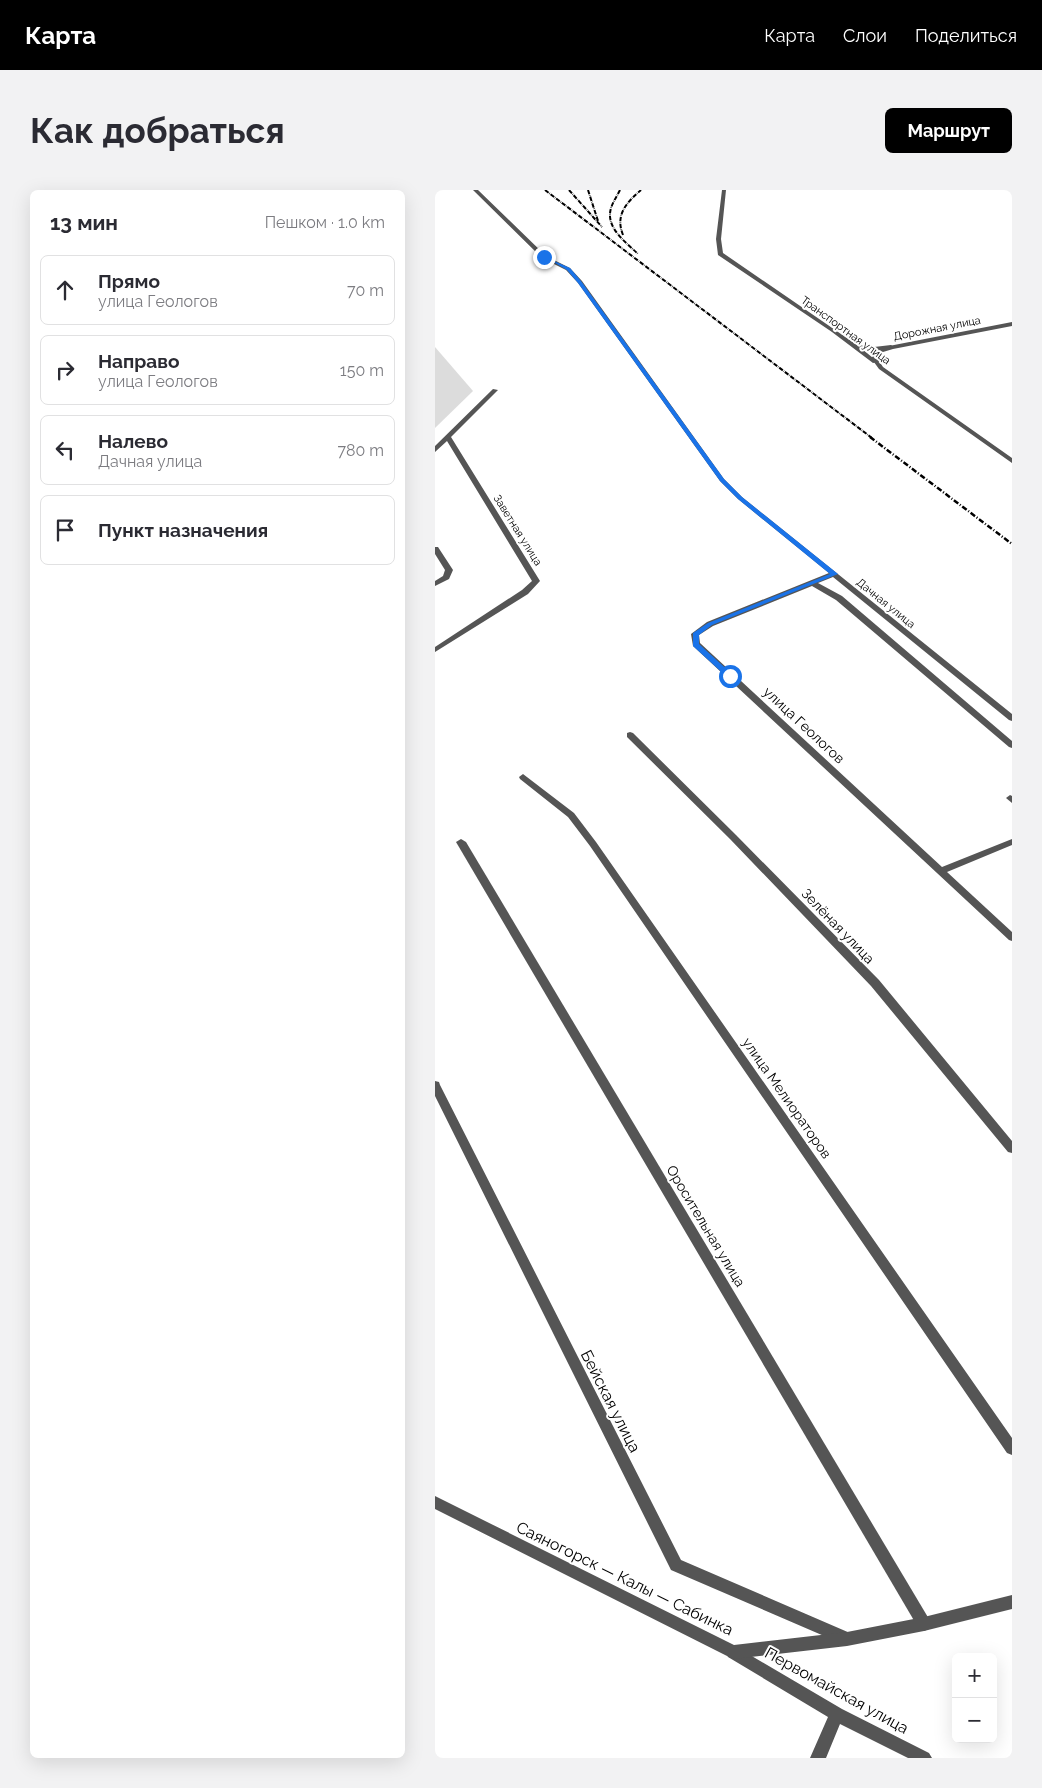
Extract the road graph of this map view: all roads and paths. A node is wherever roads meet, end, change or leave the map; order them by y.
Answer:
1 (475, 190) edge
2 (723, 190) edge
3 (1012, 324) edge
4 (855, 346) junction
5 (891, 347) junction
6 (875, 362) junction
7 (495, 390) dead end
8 (447, 437) junction
9 (435, 450) edge
10 (1012, 461) edge
11 (435, 549) edge
12 (835, 574) junction
13 (813, 583) junction
14 (435, 584) edge
15 (435, 650) edge
16 (1012, 718) edge
17 (630, 735) dead end
18 (1012, 745) edge
19 (523, 777) dead end
20 (461, 842) dead end
21 (1012, 842) edge
22 (942, 871) junction
23 (1012, 938) edge
24 (435, 1085) edge
25 (1012, 1149) edge
26 (1012, 1449) edge
27 (435, 1503) edge
28 (1012, 1602) edge
29 (925, 1624) junction
30 (847, 1639) junction
31 (733, 1652) junction
32 (837, 1714) junction
33 (818, 1758) edge
34 (924, 1758) edge

1 - 12 street, Дачная улица
2 - 4 street, Транспортная улица
3 - 5 street, Дорожная улица
4 - 5 street
4 - 6 street, Транспортная улица
5 - 6 street, Дорожная улица
6 - 10 street, Транспортная улица
7 - 8 street
8 - 9 street
8 - 15 street, Заветная улица
11 - 14 street
12 - 13 street, улица Геологов
12 - 16 street, Дачная улица
13 - 18 street
13 - 22 street, улица Геологов
17 - 25 street, Зелёная улица
19 - 26 street, улица Мелиораторов
20 - 29 street, Оросительная улица
21 - 22 street
22 - 23 street, улица Геологов
24 - 30 street, Бейская улица
27 - 31 street, Саяногорск — Калы — Сабинка
28 - 29 street, Саяногорск — Калы — Сабинка
29 - 30 street, Саяногорск — Калы — Сабинка
30 - 31 street, Саяногорск — Калы — Сабинка
31 - 32 street, Первомайская улица
32 - 33 street
32 - 34 street, Первомайская улица

